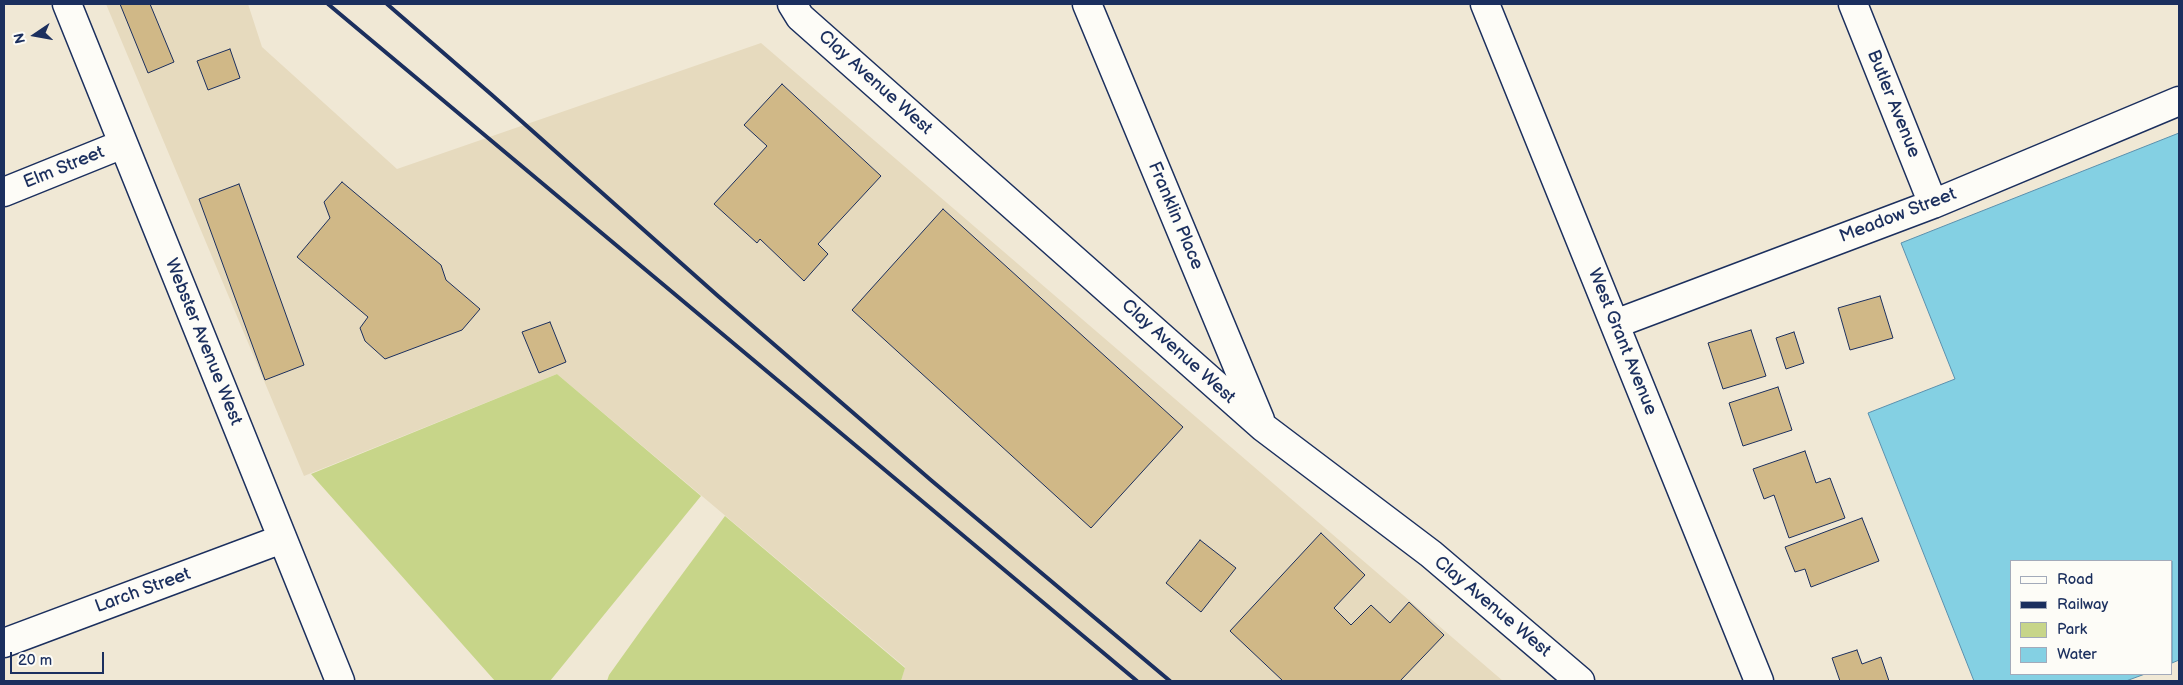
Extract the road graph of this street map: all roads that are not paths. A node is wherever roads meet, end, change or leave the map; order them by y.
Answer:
1 (67, 4) edge
2 (792, 4) edge
3 (1087, 4) edge
4 (1485, 4) edge
5 (1853, 4) edge
6 (2179, 101) edge
7 (123, 144) junction
8 (4, 192) edge
9 (1933, 204) junction
10 (1614, 324) junction
11 (1263, 427) junction
12 (282, 539) junction
13 (4, 643) edge
14 (340, 681) edge
15 (1580, 681) edge
16 (1759, 681) edge

1 - 7 street, Webster Avenue West
2 - 11 street, Clay Avenue West
3 - 11 street, Franklin Place
4 - 10 street, West Grant Avenue
5 - 9 street, Butler Avenue
6 - 9 street, Meadow Street
7 - 8 street, Elm Street
7 - 12 street, Webster Avenue West
9 - 10 street, Meadow Street
10 - 16 street, West Grant Avenue
11 - 15 street, Clay Avenue West
12 - 13 street, Larch Street
12 - 14 street, Webster Avenue West

